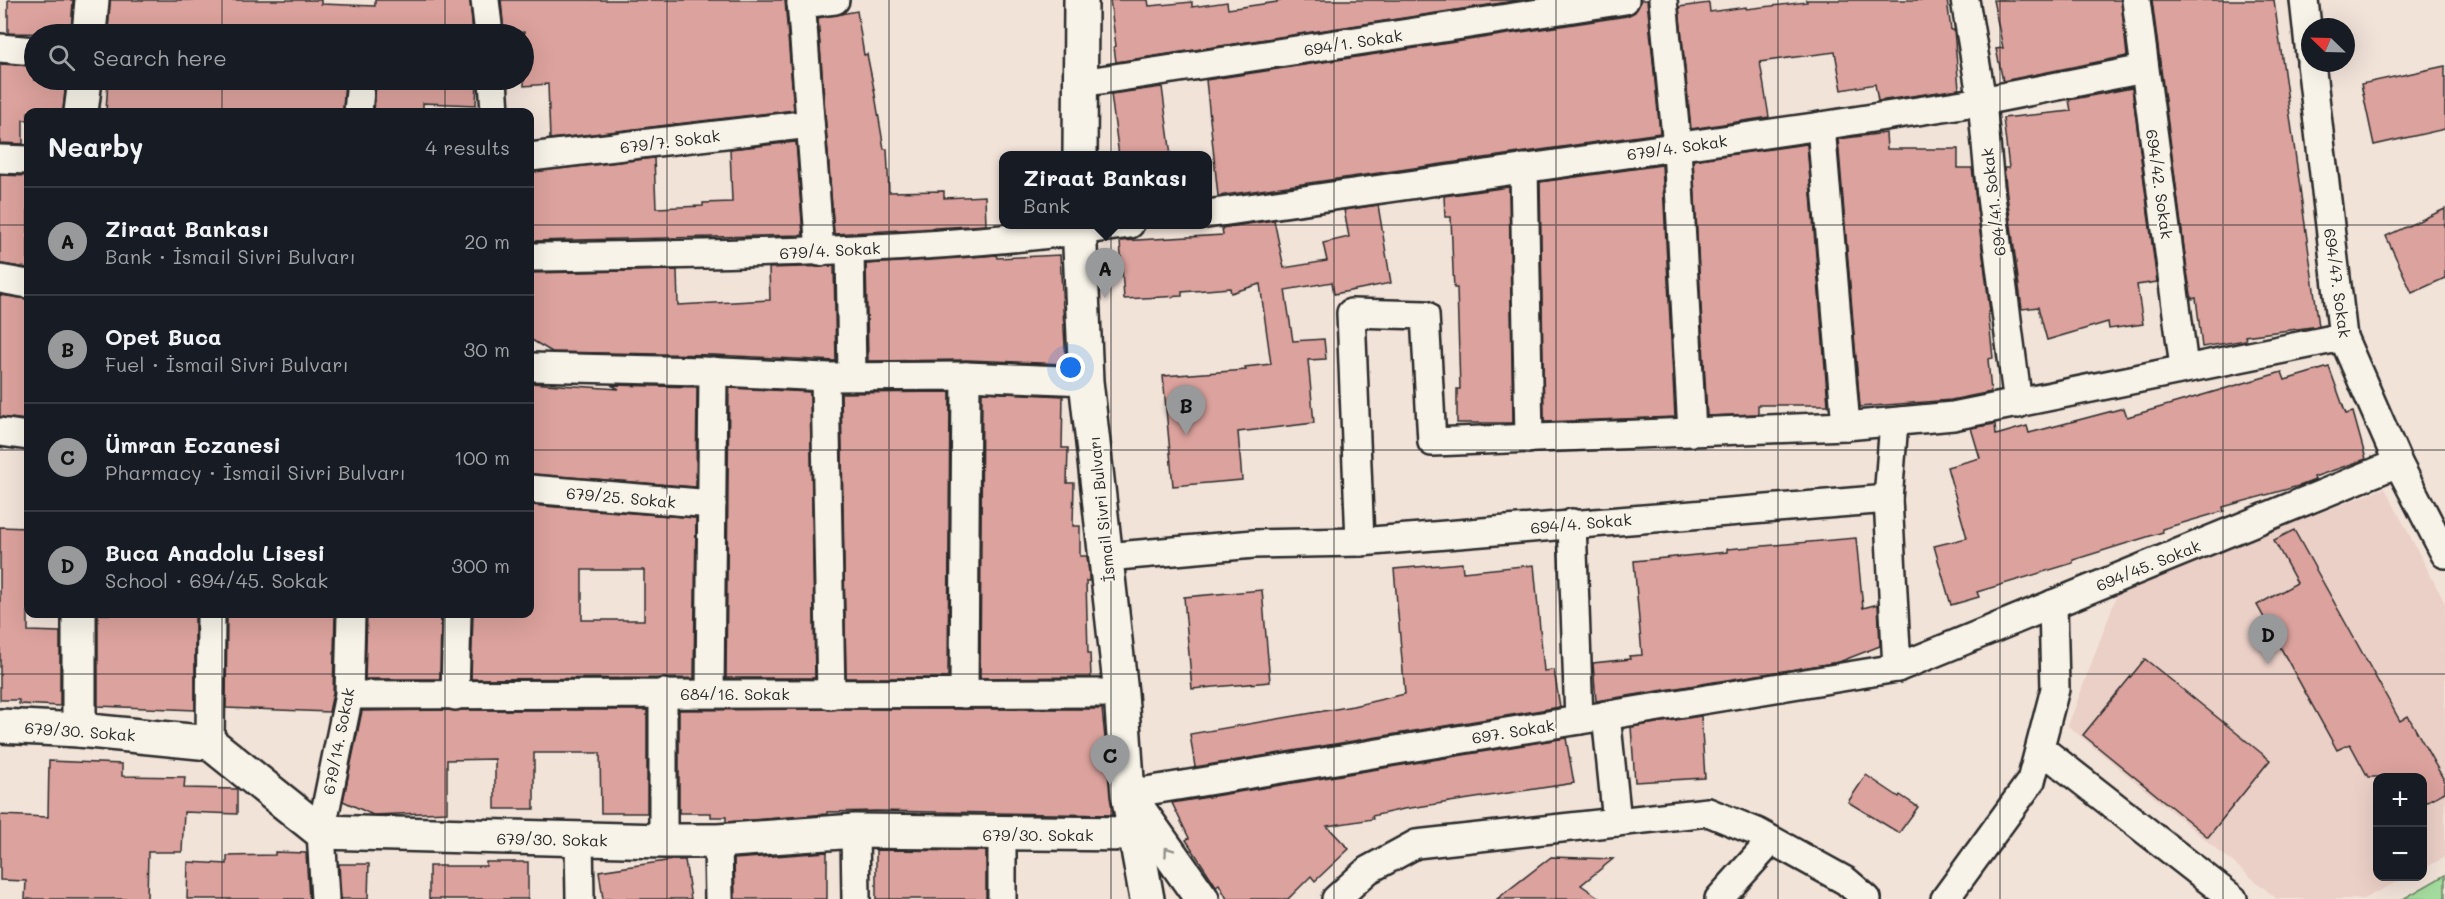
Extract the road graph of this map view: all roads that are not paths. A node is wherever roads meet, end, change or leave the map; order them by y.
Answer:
1 (92, 0) edge
2 (485, 0) edge
3 (835, 0) edge
4 (1081, 0) edge
5 (1625, 0) edge
6 (1663, 0) edge
7 (1965, 0) edge
8 (2136, 0) edge
9 (2304, 0) edge
10 (801, 2) edge
11 (2306, 18) edge
12 (90, 24) edge
13 (488, 24) edge
14 (0, 48) edge
15 (24, 50) edge
16 (2145, 69) junction
17 (2312, 72) edge
18 (1081, 83) junction
19 (84, 90) edge
20 (360, 90) edge
21 (494, 90) edge
22 (1982, 101) junction
23 (82, 108) edge
24 (358, 108) edge
25 (495, 108) edge
26 (810, 124) junction
27 (1821, 126) junction
28 (1677, 147) junction
29 (1080, 151) edge
30 (534, 157) edge
31 (0, 159) edge
32 (24, 160) edge
33 (1524, 168) junction
34 (1212, 212) edge
35 (1069, 229) edge
36 (1079, 229) edge
37 (850, 250) junction
38 (820, 252) junction
39 (534, 257) edge
40 (0, 279) edge
41 (24, 283) edge
42 (2343, 337) junction
43 (534, 367) edge
44 (2184, 367) junction
45 (712, 371) junction
46 (825, 376) junction
47 (852, 376) junction
48 (966, 376) junction
49 (1086, 381) junction
50 (2018, 404) junction
51 (1894, 422) junction
52 (1846, 426) junction
53 (0, 432) edge
54 (1692, 432) junction
55 (24, 435) edge
56 (1529, 439) junction
57 (2398, 463) junction
58 (534, 489) edge
59 (1888, 500) junction
60 (712, 504) junction
61 (1572, 523) junction
62 (1360, 542) junction
63 (2445, 554) edge
64 (1106, 557) junction
65 (2053, 604) junction
66 (79, 618) edge
67 (211, 618) edge
68 (351, 618) edge
69 (457, 618) edge
70 (1897, 668) junction
71 (663, 693) junction
72 (710, 693) junction
73 (1121, 693) junction
74 (831, 694) junction
75 (964, 694) junction
76 (349, 695) junction
77 (455, 696) junction
78 (1606, 715) junction
79 (1580, 720) junction
80 (0, 726) edge
81 (79, 730) junction
82 (210, 743) junction
83 (2040, 748) junction
84 (1128, 794) junction
85 (1617, 822) junction
86 (855, 831) junction
87 (321, 832) junction
88 (1002, 834) junction
89 (1136, 834) junction
90 (579, 840) junction
91 (663, 841) junction
92 (718, 841) junction
93 (1771, 841) junction
94 (1197, 897) edge
95 (325, 899) edge
96 (580, 899) edge
97 (719, 899) edge
98 (856, 899) edge
99 (1002, 899) edge
100 (1147, 899) edge
101 (1336, 899) edge
102 (1719, 899) edge
103 (1867, 899) edge
104 (1945, 899) edge
105 (2233, 899) edge

1 - 12 street
2 - 13 street
3 - 10 street
4 - 18 street
5 - 18 street, 694/1. Sokak
6 - 28 street
7 - 22 street, 694/41. Sokak
8 - 16 street, 694/42. Sokak
9 - 11 street
10 - 26 street
14 - 15 street
16 - 22 street, 679/4. Sokak
16 - 44 street, 694/42. Sokak
17 - 42 street, 694/47. Sokak
18 - 29 street
19 - 23 street
20 - 24 street
21 - 25 street
22 - 27 street, 679/4. Sokak
22 - 50 street, 694/41. Sokak
26 - 30 street, 679/7. Sokak
26 - 38 street
27 - 28 street, 679/4. Sokak
27 - 52 street
28 - 33 street, 679/4. Sokak
28 - 54 street
31 - 32 street
33 - 34 street, 679/4. Sokak
33 - 56 street
35 - 37 street, 679/4. Sokak
36 - 49 street, İsmail Sivri Bulvarı
37 - 38 street, 679/4. Sokak
37 - 47 street
38 - 39 street, 679/4. Sokak
40 - 41 street
42 - 44 street
42 - 57 street, 694/47. Sokak
43 - 45 street
44 - 50 street
45 - 46 street
45 - 60 street
46 - 47 street
46 - 74 street
47 - 48 street
48 - 49 street
48 - 75 street
49 - 64 street, İsmail Sivri Bulvarı
50 - 51 street
51 - 52 street
51 - 59 street
52 - 54 street
53 - 55 street
54 - 56 street
56 - 62 street
57 - 63 street, 694/47. Sokak
57 - 65 street, 694/45. Sokak
58 - 60 street, 679/25. Sokak
59 - 61 street, 694/4. Sokak
59 - 70 street
60 - 72 street
61 - 62 street, 694/4. Sokak
61 - 79 street
62 - 64 street, 694/4. Sokak
64 - 73 street, İsmail Sivri Bulvarı
65 - 70 street, 694/45. Sokak
65 - 83 street
66 - 81 street
67 - 82 street
68 - 76 street, 679/14. Sokak
69 - 77 street
70 - 78 street, 697. Sokak
71 - 72 street, 684/16. Sokak
71 - 77 street, 684/16. Sokak
71 - 91 street
72 - 74 street, 684/16. Sokak
73 - 75 street, 684/16. Sokak
73 - 84 street, İsmail Sivri Bulvarı
74 - 75 street, 684/16. Sokak
76 - 77 street, 684/16. Sokak
76 - 87 street, 679/14. Sokak
78 - 79 street, 697. Sokak
78 - 85 street
79 - 84 street, 697. Sokak
80 - 81 street, 679/30. Sokak
81 - 82 street, 679/30. Sokak
82 - 87 street
83 - 104 street
83 - 105 street
84 - 89 street, İsmail Sivri Bulvarı
94 -> 84 street
85 - 93 street
85 - 101 street
86 - 88 street, 679/30. Sokak
86 - 92 street, 679/30. Sokak
86 - 98 street
87 - 90 street, 679/30. Sokak
87 - 95 street, 679/14. Sokak
88 - 89 street, 679/30. Sokak
88 - 99 street
89 - 100 street, İsmail Sivri Bulvarı
90 - 91 street, 679/30. Sokak
90 - 96 street
91 - 92 street, 679/30. Sokak
92 - 97 street
93 - 102 street
93 - 103 street

